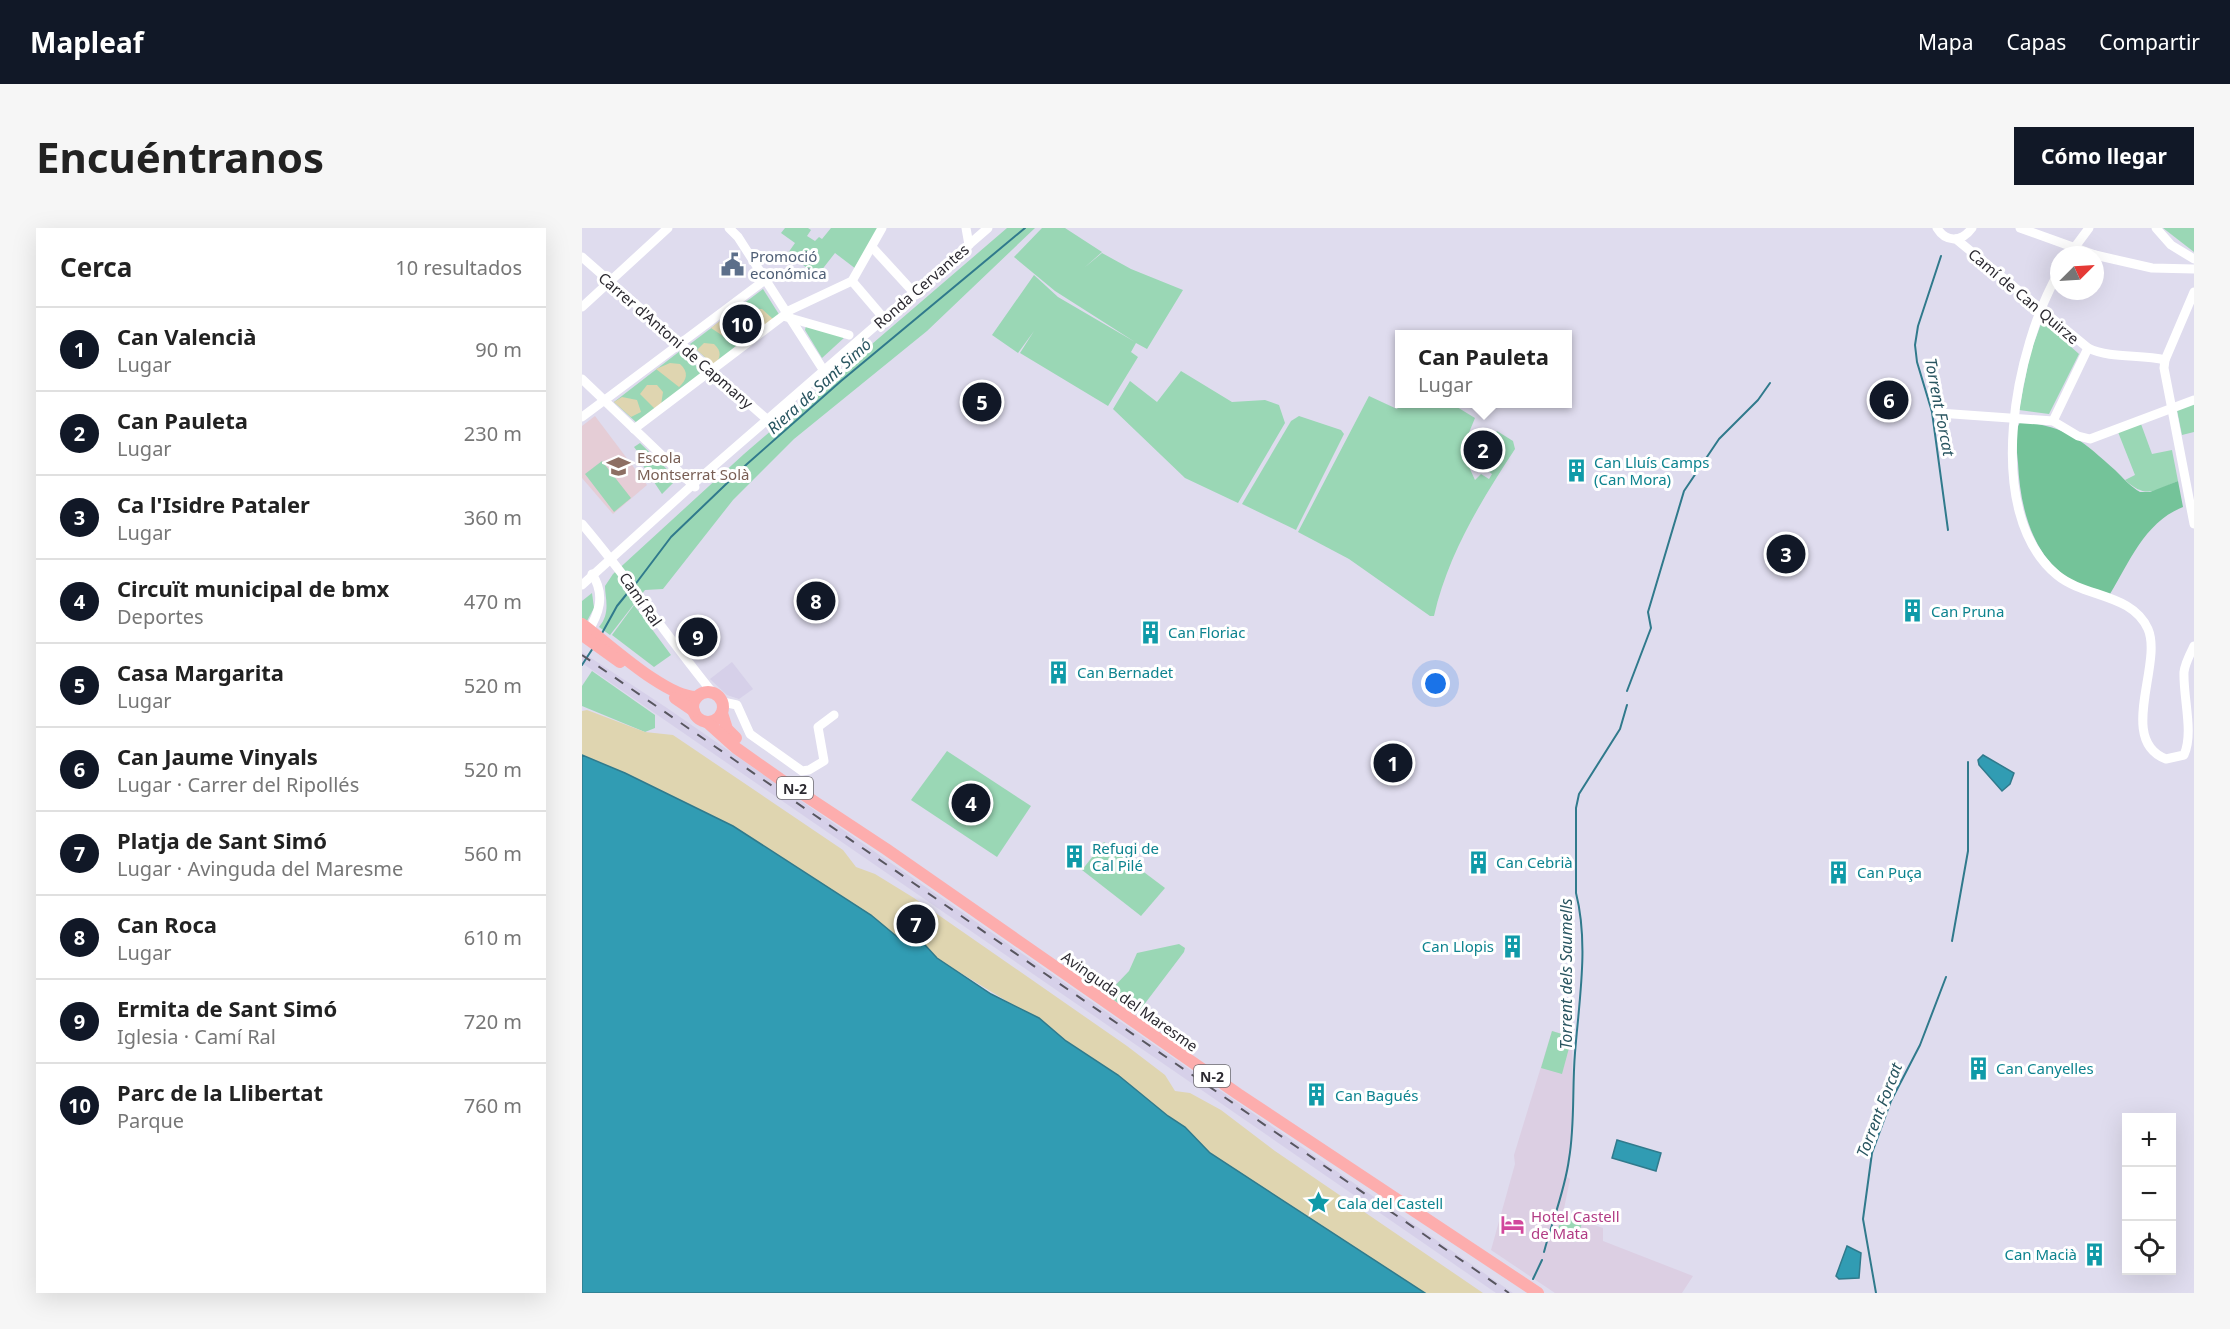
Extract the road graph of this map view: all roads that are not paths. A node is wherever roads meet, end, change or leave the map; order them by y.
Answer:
1 (668, 228) edge
2 (729, 228) edge
3 (882, 228) edge
4 (966, 228) edge
5 (1937, 228) edge
6 (1972, 228) edge
7 (2020, 228) edge
8 (2089, 228) edge
9 (2156, 228) edge
10 (982, 230) edge
11 (1956, 239) junction
12 (969, 244) junction
13 (872, 246) junction
14 (2060, 246) edge
15 (2075, 246) edge
16 (582, 257) edge
17 (2104, 257) edge
18 (2194, 259) edge
19 (2194, 269) edge
20 (765, 280) junction
21 (852, 280) junction
22 (610, 282) junction
23 (2050, 291) edge
24 (2194, 292) edge
25 (915, 294) junction
26 (582, 307) edge
27 (2041, 310) junction
28 (787, 315) junction
29 (885, 320) junction
30 (849, 335) dead end
31 (681, 344) junction
32 (2088, 348) junction
33 (2165, 360) junction
34 (711, 370) junction
35 (825, 372) junction
36 (582, 379) edge
37 (2194, 400) edge
38 (604, 401) junction
39 (2172, 408) junction
40 (1939, 412) dead end
41 (582, 417) edge
42 (2014, 418) junction
43 (769, 421) junction
44 (2053, 421) junction
45 (634, 429) junction
46 (694, 486) junction
47 (582, 524) edge
48 (2194, 524) edge
49 (610, 557) junction
50 (592, 574) junction
51 (582, 585) edge
52 (584, 631) edge
53 (604, 646) junction
54 (2194, 646) edge
55 (2186, 686) junction
56 (703, 695) junction
57 (2194, 700) edge
58 (722, 708) junction
59 (694, 711) junction
60 (834, 715) dead end
61 (707, 722) junction
62 (886, 849) junction
63 (1538, 1293) edge

1 - 22 street
2 - 20 street
3 - 13 street
4 - 12 street
5 - 11 street, Camí de Can Quirze
6 - 11 street
7 - 14 street
8 - 15 street
9 - 18 street
10 - 12 street, Ronda Cervantes
11 - 27 street, Camí de Can Quirze
12 - 25 street, Ronda Cervantes
13 - 21 street
13 - 25 street
16 - 22 street, Carrer d'Antoni de Capmany
17 - 19 street
20 - 28 street
20 - 31 street
21 - 28 street
21 - 29 street
22 - 26 street
22 - 31 street, Carrer d'Antoni de Capmany
23 - 27 street
24 - 33 street
25 - 29 street, Ronda Cervantes
27 - 32 street, Camí de Can Quirze
27 - 42 street
28 - 30 street
28 - 34 street
28 - 35 street
29 - 35 street, Ronda Cervantes
31 - 34 street, Carrer d'Antoni de Capmany
31 - 38 street
32 - 33 street, Camí de Can Quirze
32 - 44 street
33 - 39 street
34 - 43 street, Carrer d'Antoni de Capmany
34 - 45 street
35 - 43 street, Ronda Cervantes
36 - 38 street
37 - 39 street
38 - 41 street
38 - 45 street
39 - 44 street
39 - 48 street
40 - 42 street
42 - 44 street
42 - 55 street
43 - 46 street, Ronda Cervantes
45 - 46 street
46 - 49 street, Ronda Cervantes
47 - 49 street, Camí Ral
49 - 50 street, Ronda Cervantes
49 - 56 street, Camí Ral
50 - 51 street, Ronda Cervantes
50 - 52 street
52 - 53 main road
53 - 56 main road
53 - 59 main road, Avinguda del Maresme
54 - 55 street
55 - 57 street
56 - 58 main road
56 - 59 main road
58 - 60 street
58 - 61 main road
58 - 62 main road, Avinguda del Maresme / N-2
59 - 61 main road, Avinguda del Maresme
61 - 62 main road, Avinguda del Maresme / N-2
62 - 63 main road, Avinguda del Maresme / N-2

